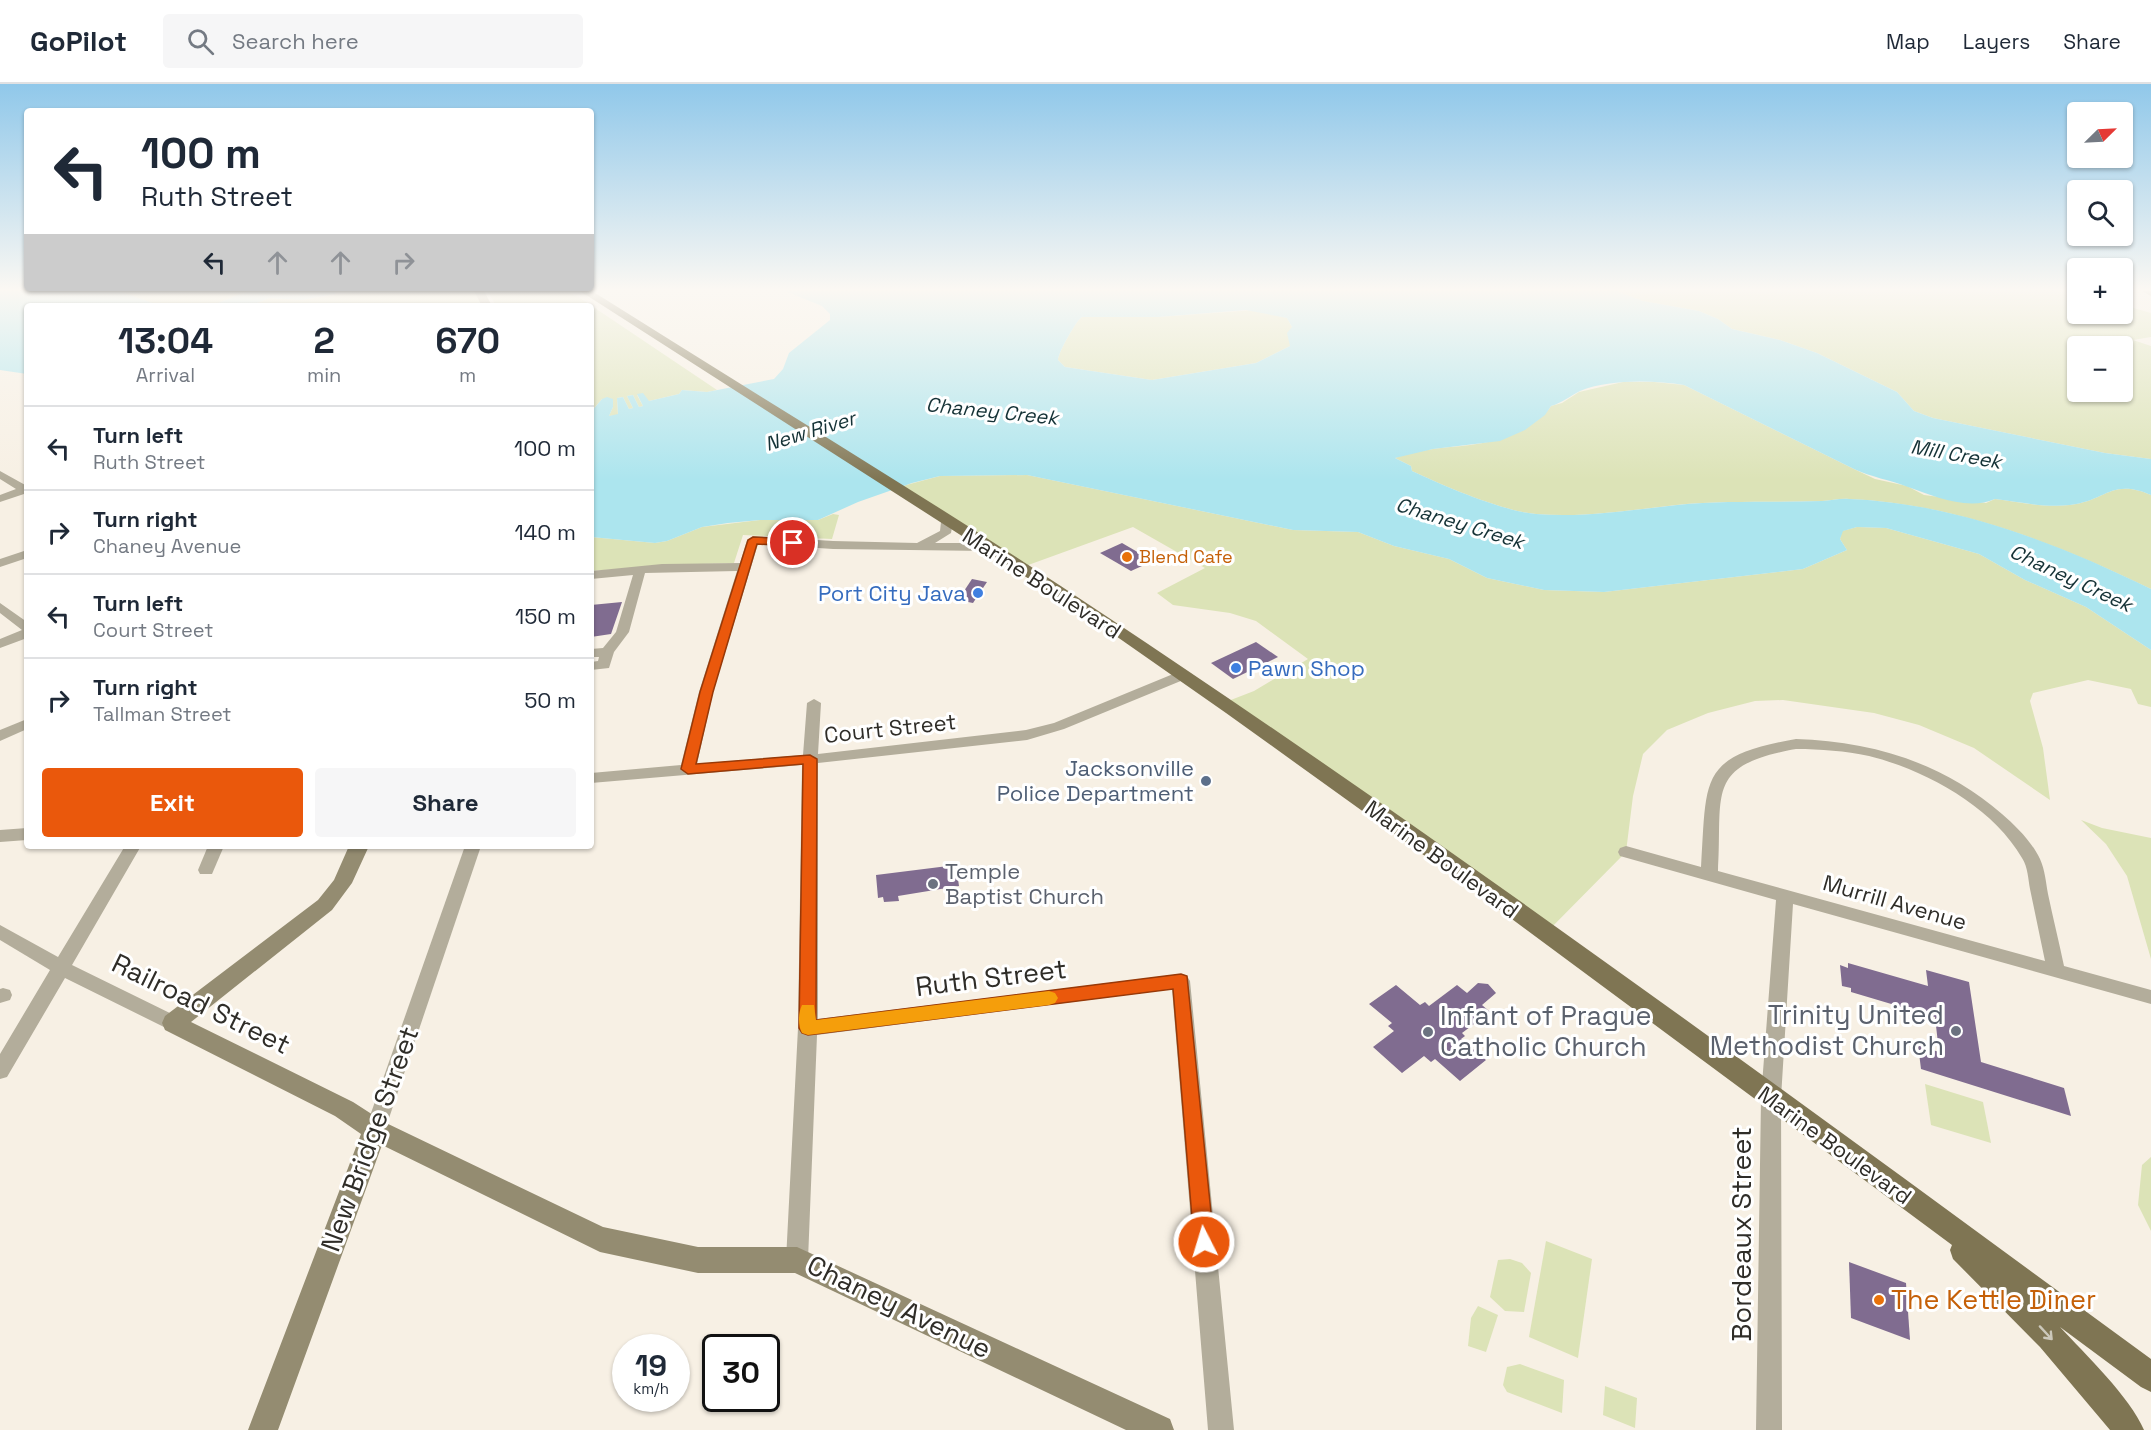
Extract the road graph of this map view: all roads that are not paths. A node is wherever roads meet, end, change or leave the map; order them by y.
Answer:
1 (683, 354) edge
2 (0, 474) edge
3 (24, 489) edge
4 (24, 491) edge
5 (0, 499) edge
6 (947, 522) junction
7 (918, 546) junction
8 (986, 547) junction
9 (24, 555) edge
10 (0, 563) edge
11 (743, 567) junction
12 (640, 570) junction
13 (594, 575) edge
14 (0, 607) edge
15 (24, 628) edge
16 (24, 632) edge
17 (0, 644) edge
18 (607, 652) junction
19 (594, 653) edge
20 (594, 666) edge
21 (1183, 675) junction
22 (814, 703) dead end
23 (24, 724) edge
24 (0, 736) edge
25 (810, 759) junction
26 (688, 769) junction
27 (594, 778) edge
28 (24, 834) edge
29 (0, 836) edge
30 (131, 849) edge
31 (214, 849) edge
32 (358, 849) edge
33 (472, 849) edge
34 (1626, 852) dead end
35 (206, 870) dead end
36 (1709, 874) junction
37 (1785, 895) junction
38 (0, 932) edge
39 (60, 967) junction
40 (2056, 971) junction
41 (2151, 997) edge
42 (173, 1023) junction
43 (808, 1028) junction
44 (0, 1071) edge
45 (1771, 1098) junction
46 (375, 1130) junction
47 (1898, 1190) junction
48 (797, 1260) junction
49 (2151, 1377) edge
50 (262, 1430) edge
51 (1160, 1430) edge
52 (1221, 1430) edge
53 (1769, 1430) edge
54 (2129, 1430) edge

1 - 6 main road, Marine Boulevard
2 - 3 street
4 - 5 street
6 - 7 street
6 - 8 main road, Marine Boulevard
7 - 8 street
7 - 11 street
8 - 21 main road, Marine Boulevard
9 - 10 street
11 - 12 street
11 - 26 street
12 - 13 street
12 - 18 street
14 - 15 street
16 - 17 street
18 - 19 street
18 - 20 street
21 - 25 street, Court Street
21 - 45 main road, Marine Boulevard
22 - 25 street, Chaney Avenue
23 - 24 street
25 - 26 street, Court Street
25 - 43 street, Chaney Avenue
26 - 27 street, Court Street
28 - 29 street
30 - 39 street
31 - 35 street
32 - 42 main road
33 - 46 street, New Bridge Street
34 - 36 street, Murrill Avenue
36 - 37 street, Murrill Avenue
36 - 40 street
37 - 40 street, Murrill Avenue
37 - 45 street, Bordeaux Street
38 - 39 street, Railroad Street
39 - 42 street, Railroad Street
39 - 44 street
40 - 41 street, Murrill Avenue
42 - 46 main road, Railroad Street
43 - 48 street, Chaney Avenue
43 - 52 street, Ruth Street
45 - 47 main road, Marine Boulevard
45 - 53 street, Bordeaux Street
46 - 48 main road, Railroad Street
46 - 50 main road, New Bridge Street
47 - 49 main road, Marine Boulevard
47 -> 54 main road
48 - 51 main road, Chaney Avenue

